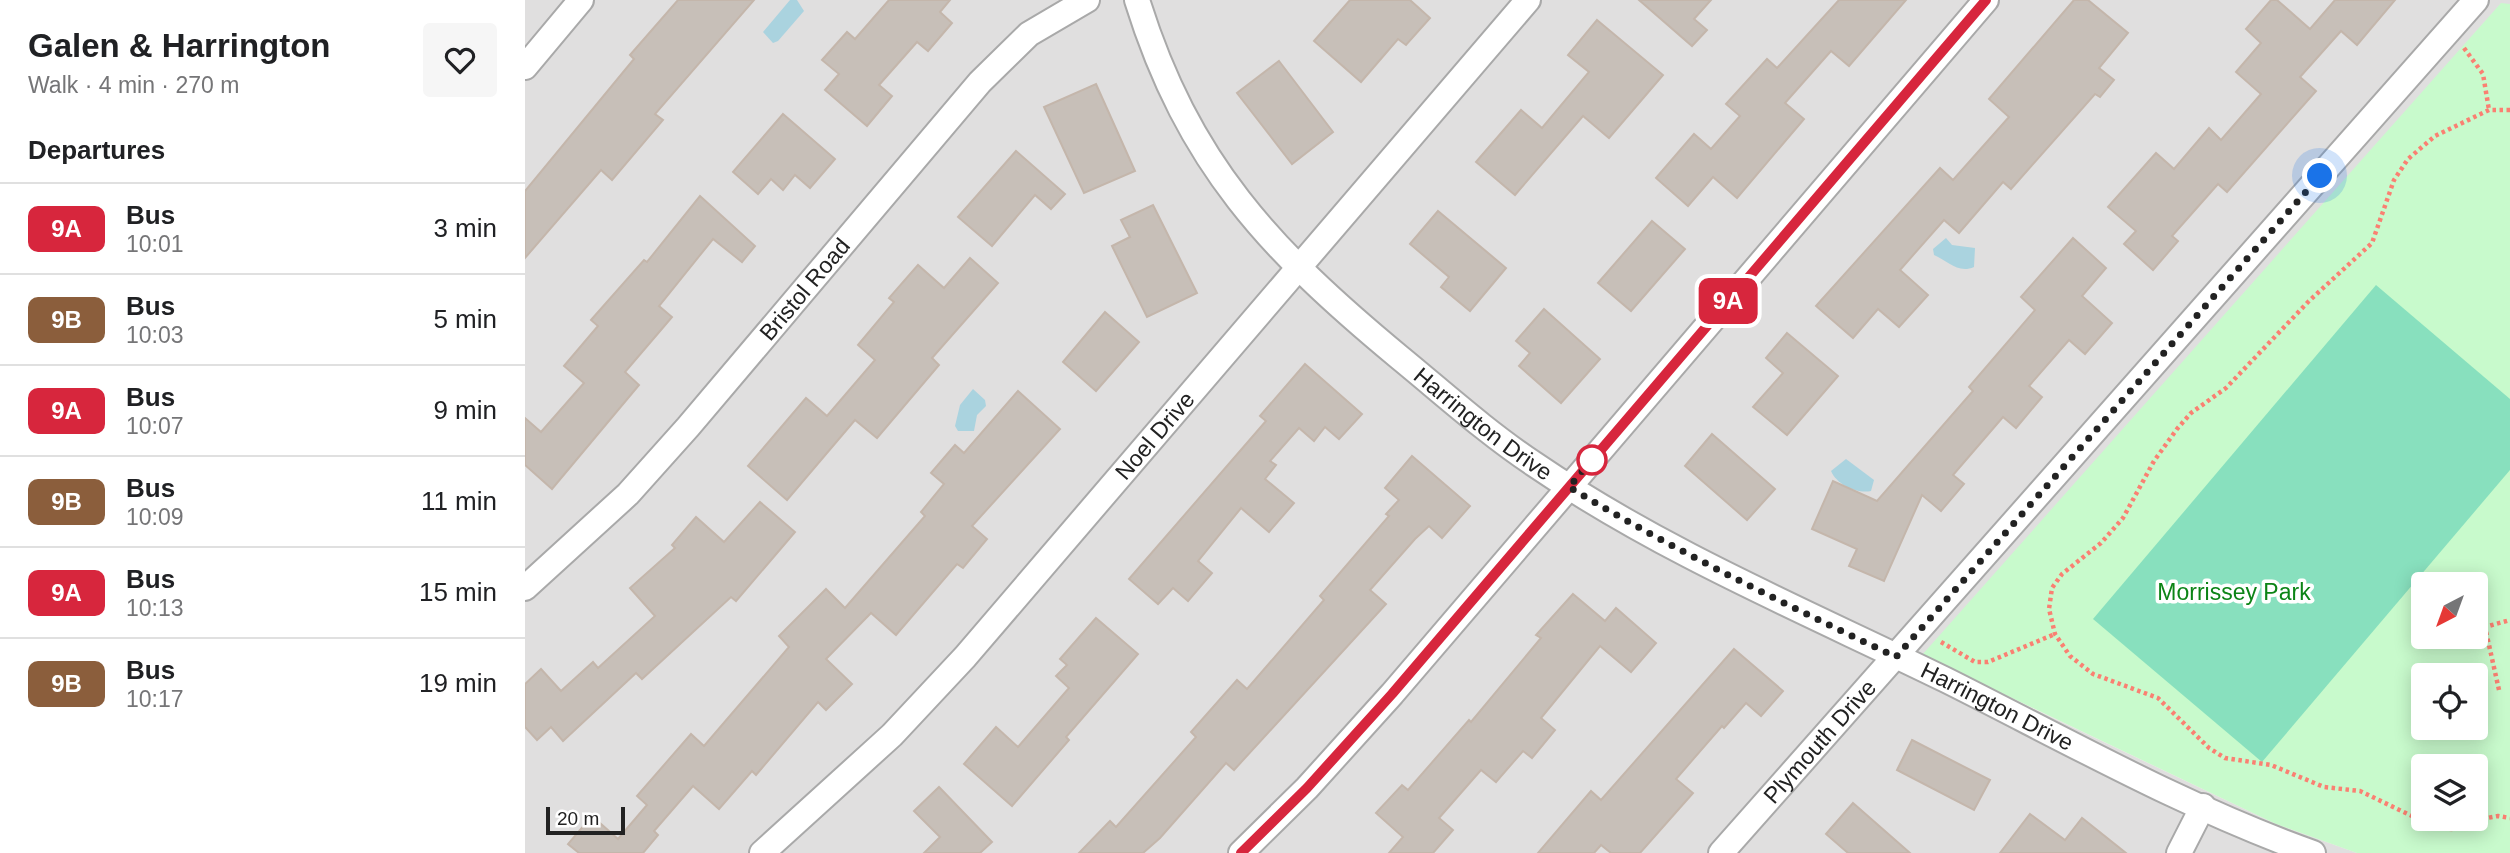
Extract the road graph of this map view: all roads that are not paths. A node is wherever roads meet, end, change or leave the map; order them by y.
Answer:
1 (581, 0) edge
2 (1087, 0) edge
3 (1137, 0) edge
4 (1528, 0) edge
5 (1986, 0) edge
6 (2476, 0) edge
7 (525, 66) edge
8 (1297, 268) junction
9 (1569, 487) junction
10 (525, 588) edge
11 (1896, 657) junction
12 (2203, 806) junction
13 (762, 853) edge
14 (1241, 853) edge
15 (1721, 853) edge
16 (2179, 853) edge
17 (2313, 853) edge

1 - 7 street
2 - 10 street, Bristol Road
3 - 8 street, Harrington Drive
4 - 8 street, Noel Drive
5 - 9 street
6 - 11 street, Plymouth Drive
8 - 9 street, Harrington Drive
8 - 13 street, Noel Drive
9 - 11 street, Harrington Drive
9 - 14 street
11 - 12 street, Harrington Drive
11 - 15 street, Plymouth Drive
12 - 16 street
12 - 17 street, Harrington Drive

